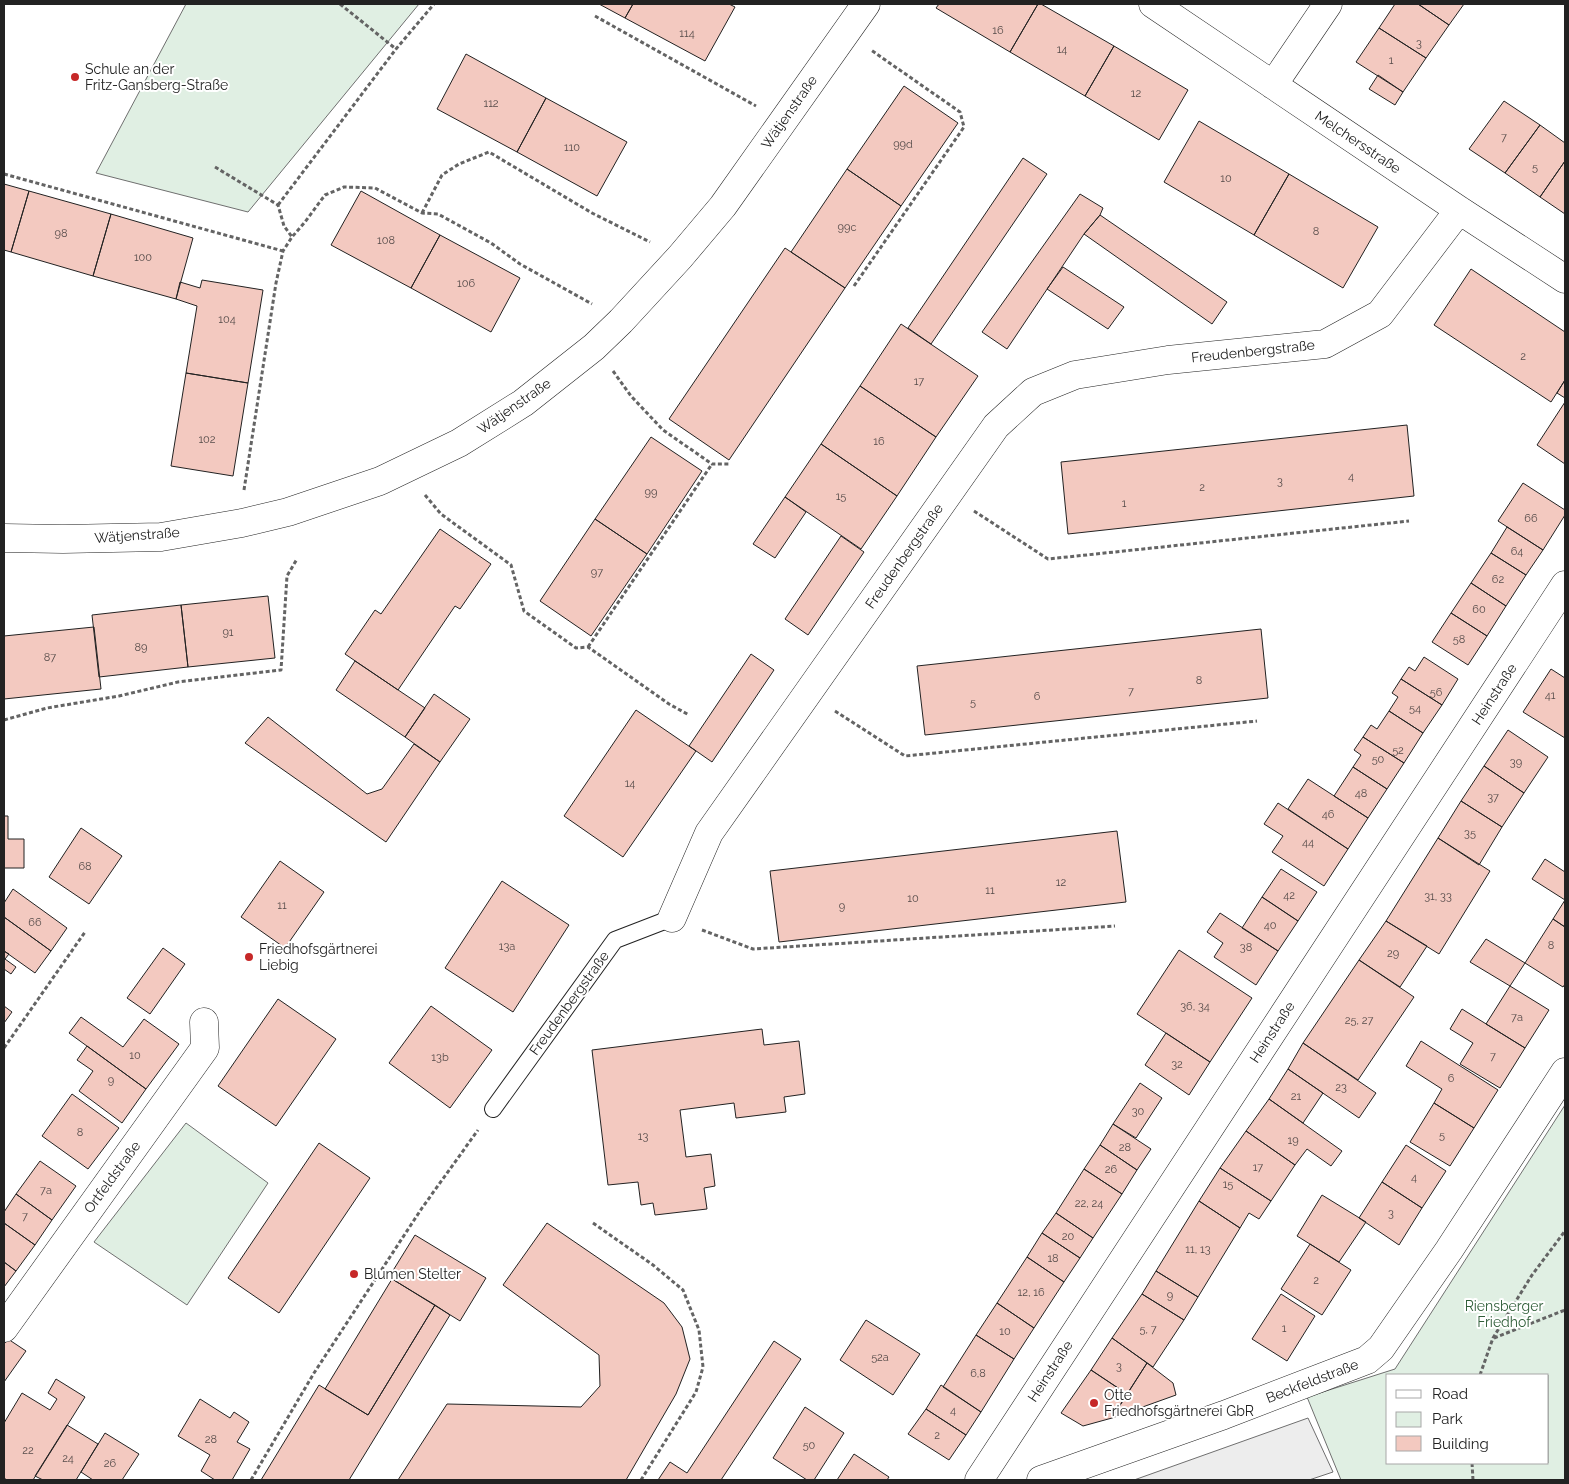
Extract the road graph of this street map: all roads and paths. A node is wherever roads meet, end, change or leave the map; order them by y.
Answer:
1 (340, 4) edge
2 (434, 4) edge
3 (866, 4) edge
4 (1153, 4) edge
5 (1328, 4) edge
6 (595, 16) dead end
7 (846, 32) junction
8 (396, 49) junction
9 (1273, 85) junction
10 (783, 121) junction
11 (215, 167) dead end
12 (4, 174) edge
13 (278, 205) junction
14 (1459, 210) junction
15 (422, 213) junction
16 (292, 237) junction
17 (283, 251) junction
18 (680, 257) junction
19 (1565, 278) edge
20 (854, 286) dead end
21 (621, 321) junction
22 (594, 347) junction
23 (712, 464) junction
24 (729, 464) dead end
25 (404, 470) junction
26 (947, 494) junction
27 (1409, 521) dead end
28 (242, 523) junction
29 (4, 538) edge
30 (297, 559) dead end
31 (1565, 585) edge
32 (588, 647) junction
33 (807, 694) junction
34 (689, 715) dead end
35 (4, 720) edge
36 (1257, 721) dead end
37 (672, 918) junction
38 (1115, 926) dead end
39 (85, 932) dead end
40 (204, 1022) dead end
41 (4, 1048) edge
42 (1565, 1072) edge
43 (493, 1109) joint
44 (593, 1223) dead end
45 (1565, 1231) edge
46 (1565, 1310) edge
47 (4, 1328) edge
48 (1493, 1338) junction
49 (1480, 1374) edge
50 (1472, 1464) edge
51 (251, 1480) edge
52 (641, 1480) edge
53 (979, 1480) edge
54 (1042, 1480) edge
55 (1473, 1480) edge

1 - 8 path
2 - 8 path
3 - 7 street, Wätjenstraße
4 - 9 street, Melchersstraße
5 - 9 street
6 - 10 path
7 - 10 street, Wätjenstraße
7 - 20 path
8 - 13 path
9 - 14 street, Melchersstraße
10 - 18 street, Wätjenstraße
11 - 13 path
12 - 17 path
13 - 16 path
14 - 19 street, Melchersstraße
14 - 26 street, Freudenbergstraße
15 - 16 path
15 - 18 path
15 - 21 path
16 - 17 path
17 - 28 path
18 - 21 street, Wätjenstraße
21 - 22 street, Wätjenstraße
22 - 23 path
22 - 25 street, Wätjenstraße
23 - 24 path
23 - 32 path
25 - 28 street, Wätjenstraße
25 - 32 path
26 - 27 path
26 - 33 street, Freudenbergstraße
28 - 29 street, Wätjenstraße
30 - 35 path
31 - 53 street, Heinstraße
32 - 34 path
33 - 36 path
33 - 37 street, Freudenbergstraße
37 - 38 path
37 - 43 lane, Freudenbergstraße
39 - 41 path
40 - 47 street, Ortfeldstraße
42 - 54 street, Beckfeldstraße
43 - 51 path
44 - 52 path
45 - 48 path
46 - 48 path
48 - 49 path
50 - 55 path

